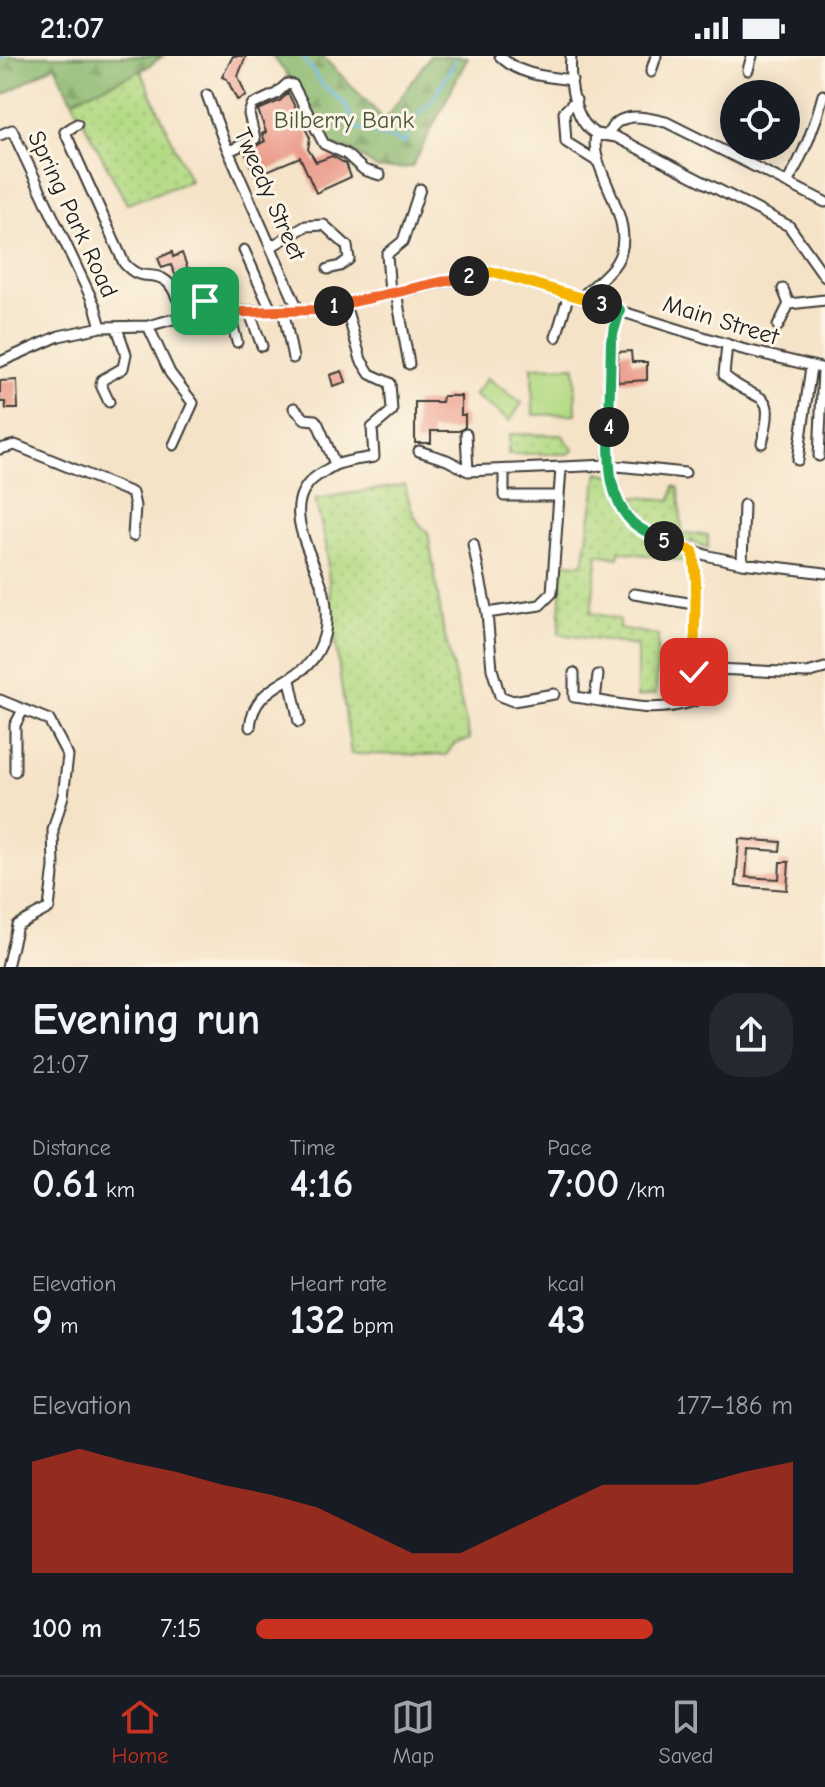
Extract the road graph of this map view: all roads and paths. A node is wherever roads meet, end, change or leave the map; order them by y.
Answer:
1 (500, 56) edge
2 (571, 56) edge
3 (656, 56) edge
4 (752, 56) edge
5 (748, 70) dead end
6 (651, 72) dead end
7 (572, 80) junction
8 (207, 95) dead end
9 (823, 95) dead end
10 (576, 100) junction
11 (77, 124) dead end
12 (596, 134) junction
13 (608, 134) junction
14 (0, 135) edge
15 (229, 151) junction
16 (598, 162) junction
17 (380, 175) dead end
18 (787, 183) junction
19 (420, 189) dead end
20 (825, 202) edge
21 (272, 246) junction
22 (244, 250) dead end
23 (328, 269) dead end
24 (825, 277) edge
25 (192, 287) dead end
26 (783, 289) dead end
27 (393, 293) junction
28 (569, 294) junction
29 (580, 298) junction
30 (825, 300) edge
31 (345, 304) junction
32 (789, 304) junction
33 (283, 309) junction
34 (298, 309) junction
35 (271, 310) junction
36 (620, 310) junction
37 (229, 311) junction
38 (249, 311) junction
39 (209, 313) junction
40 (184, 316) junction
41 (148, 326) junction
42 (778, 326) dead end
43 (101, 327) junction
44 (117, 328) junction
45 (556, 337) dead end
46 (237, 342) dead end
47 (727, 344) junction
48 (262, 346) dead end
49 (293, 358) dead end
50 (0, 362) edge
51 (409, 364) dead end
52 (811, 367) junction
53 (824, 369) edge
54 (109, 402) dead end
55 (294, 408) dead end
56 (803, 423) junction
57 (821, 423) junction
58 (466, 434) dead end
59 (762, 443) dead end
60 (174, 445) dead end
61 (0, 449) edge
62 (419, 451) dead end
63 (819, 456) dead end
64 (798, 460) dead end
65 (335, 464) junction
66 (608, 465) junction
67 (561, 468) junction
68 (504, 470) junction
69 (468, 471) junction
70 (685, 473) dead end
71 (559, 496) junction
72 (744, 505) dead end
73 (133, 536) dead end
74 (473, 544) dead end
75 (693, 551) junction
76 (742, 563) junction
77 (825, 573) edge
78 (634, 594) dead end
79 (694, 604) junction
80 (487, 613) junction
81 (825, 668) edge
82 (715, 669) dead end
83 (574, 673) dead end
84 (598, 675) dead end
85 (290, 680) junction
86 (554, 694) dead end
87 (0, 700) edge
88 (595, 700) junction
89 (23, 710) junction
90 (299, 722) dead end
91 (250, 727) dead end
92 (15, 771) dead end
93 (7, 967) edge

1 - 7 street
2 - 7 street
3 - 6 street
4 - 5 street
7 - 10 street
8 - 15 street, Tweedy Street
9 - 18 street
10 - 12 street
10 - 16 street
11 - 40 street
12 - 13 street
12 - 16 street
13 - 18 street
13 - 24 street
14 - 43 street, Spring Park Road
15 - 17 street
15 - 21 street, Tweedy Street
16 - 29 street
18 - 20 street
19 - 27 street
21 - 23 street
21 - 34 street, Tweedy Street
22 - 35 street
25 - 39 street
26 - 32 street
27 - 28 street, Main Street
27 - 31 street, Main Street
27 - 51 street
28 - 29 street, Main Street
28 - 45 street
29 - 36 street, Main Street
30 - 32 street
31 - 34 street, Main Street
31 - 65 street
32 - 42 street
33 - 34 street, Main Street
33 - 35 street, Main Street
33 - 49 street
35 - 38 street, Main Street
36 - 47 street, Main Street
36 - 66 street
37 - 38 street, Main Street
37 - 39 street, Main Street
37 - 46 street
38 - 48 street
39 - 40 street, Main Street
40 - 41 street, Main Street
41 - 44 street, Main Street
41 - 60 street
43 - 44 street, Main Street
43 - 50 street, Main Street
44 - 54 street
47 - 52 street, Main Street
47 - 59 street
52 - 53 street, Main Street
52 - 56 street
53 - 57 street
55 - 65 street
56 - 57 street
56 - 64 street
57 - 63 street
58 - 69 street
61 - 73 street
62 - 69 street
65 - 85 street
66 - 67 street
66 - 70 street
66 - 75 street
67 - 68 street
67 - 71 street
68 - 69 street
68 - 71 street
71 - 80 street
72 - 76 street
74 - 80 street
75 - 76 street
75 - 79 street
76 - 77 street
78 - 79 street
79 - 88 street
80 - 86 street
81 - 82 street
83 - 88 street
84 - 88 street
85 - 90 street
85 - 91 street
87 - 89 street
89 - 92 street
89 - 93 street

